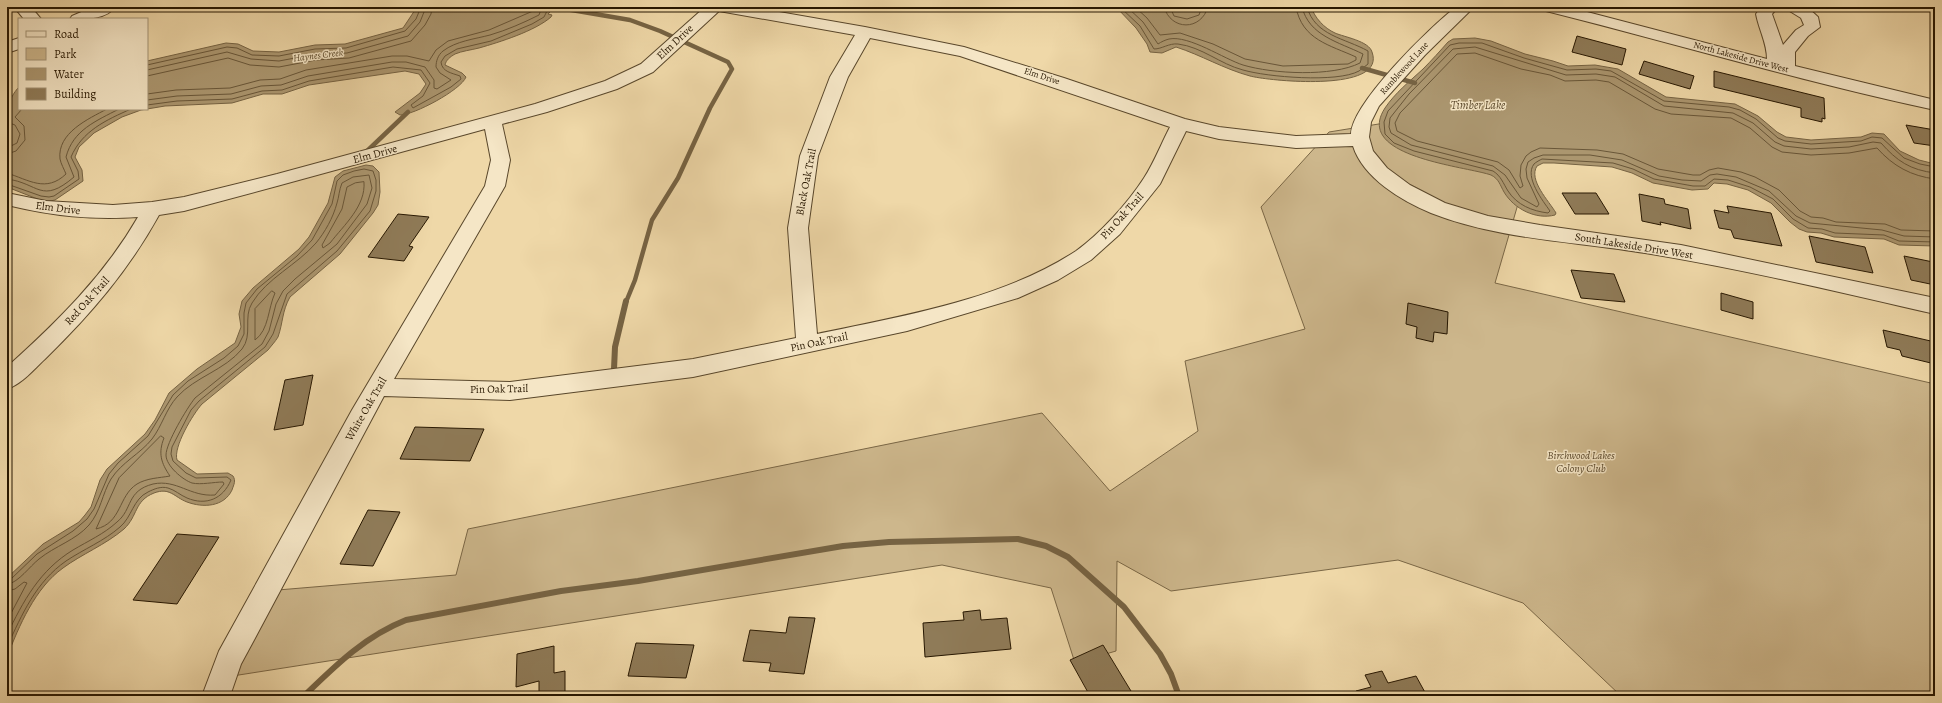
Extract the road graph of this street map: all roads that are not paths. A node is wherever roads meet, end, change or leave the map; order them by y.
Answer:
1 (22, 7) edge
2 (107, 7) edge
3 (714, 7) edge
4 (722, 7) edge
5 (1466, 7) edge
6 (1548, 7) edge
7 (1770, 7) edge
8 (1794, 7) edge
9 (1586, 12) edge
10 (31, 18) edge
11 (80, 18) edge
12 (865, 32) junction
13 (18, 43) edge
14 (7, 48) edge
15 (1781, 69) junction
16 (1935, 105) edge
17 (492, 122) junction
18 (1180, 124) junction
19 (1360, 140) junction
20 (7, 199) edge
21 (152, 209) junction
22 (1935, 306) edge
23 (808, 344) junction
24 (7, 380) edge
25 (378, 387) junction
26 (216, 696) edge

1 - 10 street
2 - 11 street
3 - 17 street, Elm Drive
4 - 12 street, Elm Drive
5 - 19 street, Ramblewood Lane
6 - 9 street, North Lakeside Drive West
7 - 15 street
8 - 15 street
9 - 15 street, North Lakeside Drive West
12 - 18 street, Elm Drive
12 - 23 street, Black Oak Trail
13 - 14 street
15 - 16 street, North Lakeside Drive West
17 - 21 street, Elm Drive
17 - 25 street, White Oak Trail
18 - 19 street, Elm Drive
18 - 23 street, Pin Oak Trail
19 - 22 street, South Lakeside Drive West
20 - 21 street, Elm Drive
21 - 24 street, Red Oak Trail
23 - 25 street, Pin Oak Trail
25 - 26 street, White Oak Trail

